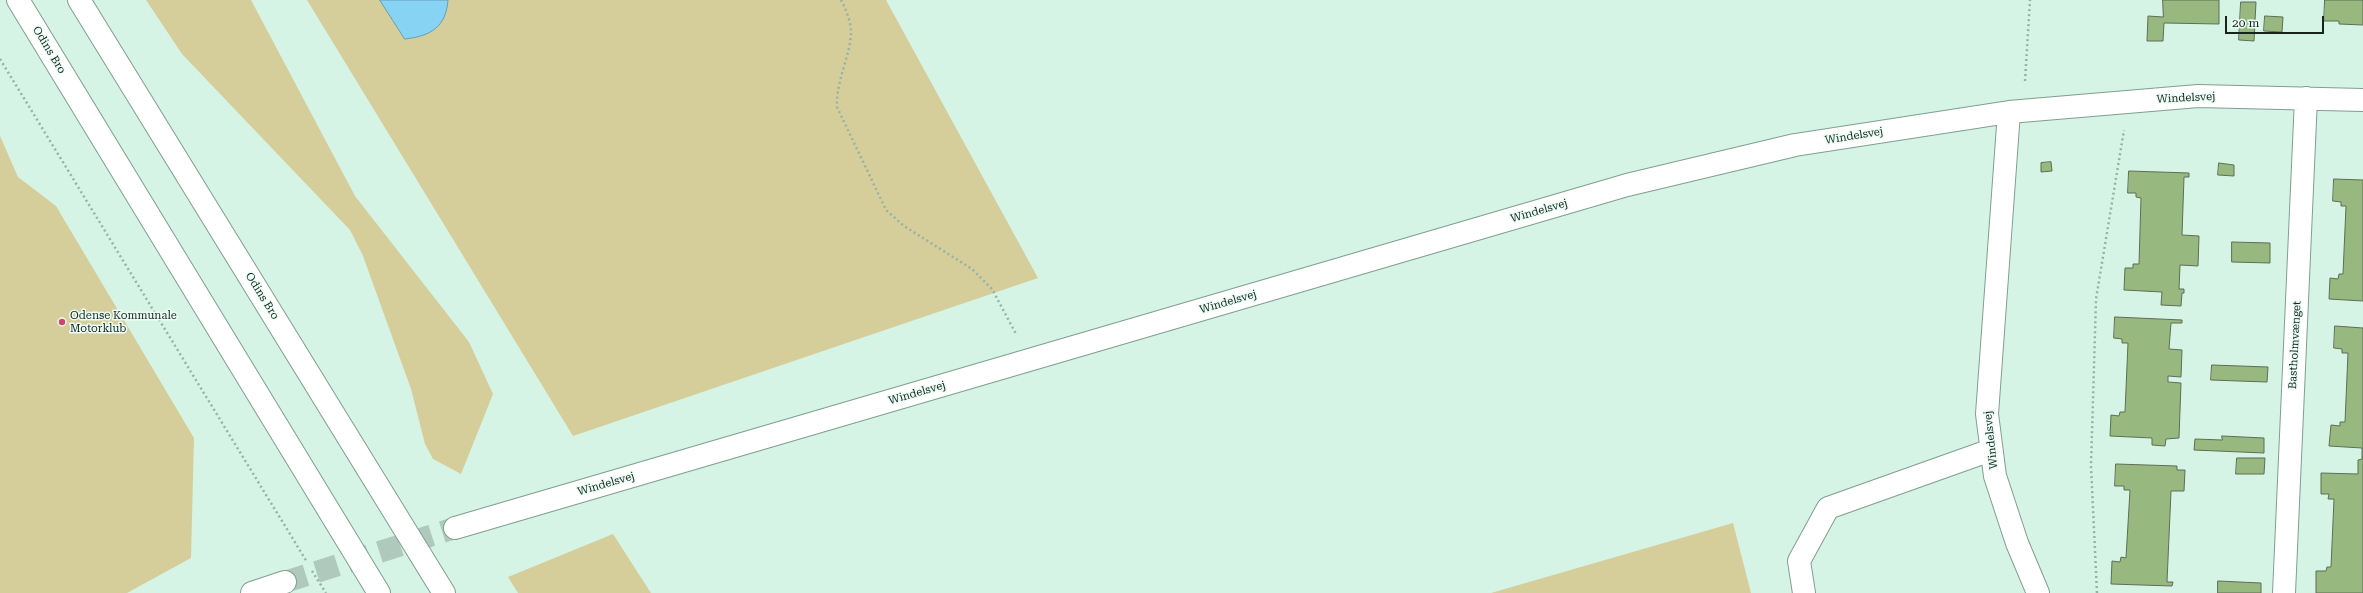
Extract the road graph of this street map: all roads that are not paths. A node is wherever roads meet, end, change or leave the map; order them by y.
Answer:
1 (18, 0) edge
2 (79, 0) edge
3 (2306, 98) junction
4 (2363, 100) edge
5 (2016, 112) junction
6 (1991, 450) junction
7 (456, 528) tunnel mouth
8 (285, 582) tunnel mouth
9 (252, 593) edge
10 (379, 593) edge
11 (444, 593) edge
12 (1804, 593) edge
13 (2038, 593) edge
14 (2284, 593) edge

1 - 10 street, Odins Bro
2 - 11 street, Odins Bro
3 - 4 street, Windelsvej
3 - 5 street, Windelsvej
3 - 14 street, Bastholmvænget
5 - 6 street, Windelsvej
5 - 7 street, Windelsvej
6 - 12 street
6 - 13 street, Windelsvej
8 - 9 street

